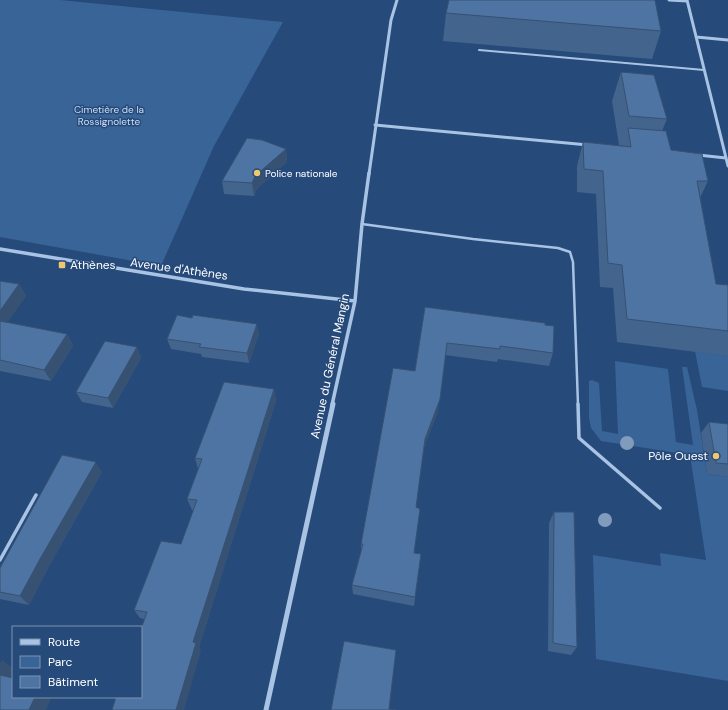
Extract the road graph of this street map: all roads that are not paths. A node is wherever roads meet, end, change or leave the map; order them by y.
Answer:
1 (397, 0) edge
2 (669, 0) edge
3 (687, 1) edge
4 (696, 37) junction
5 (728, 40) edge
6 (479, 50) dead end
7 (704, 70) junction
8 (375, 125) junction
9 (594, 145) edge
10 (695, 155) edge
11 (726, 158) junction
12 (728, 166) edge
13 (362, 224) junction
14 (0, 249) edge
15 (355, 301) junction
16 (36, 495) dead end
17 (660, 508) dead end
18 (0, 560) edge
19 (266, 710) edge

1 - 8 street, Avenue du Général Mangin
2 - 3 street
3 - 4 street
4 - 5 street
4 - 7 street
6 - 7 lane
7 - 11 street
8 - 9 street
8 - 13 street, Avenue du Général Mangin
10 - 11 street
11 - 12 street
13 - 15 street, Avenue du Général Mangin
13 - 17 lane
14 - 15 street, Avenue d'Athènes
15 - 19 street, Avenue du Général Mangin
16 - 18 lane

